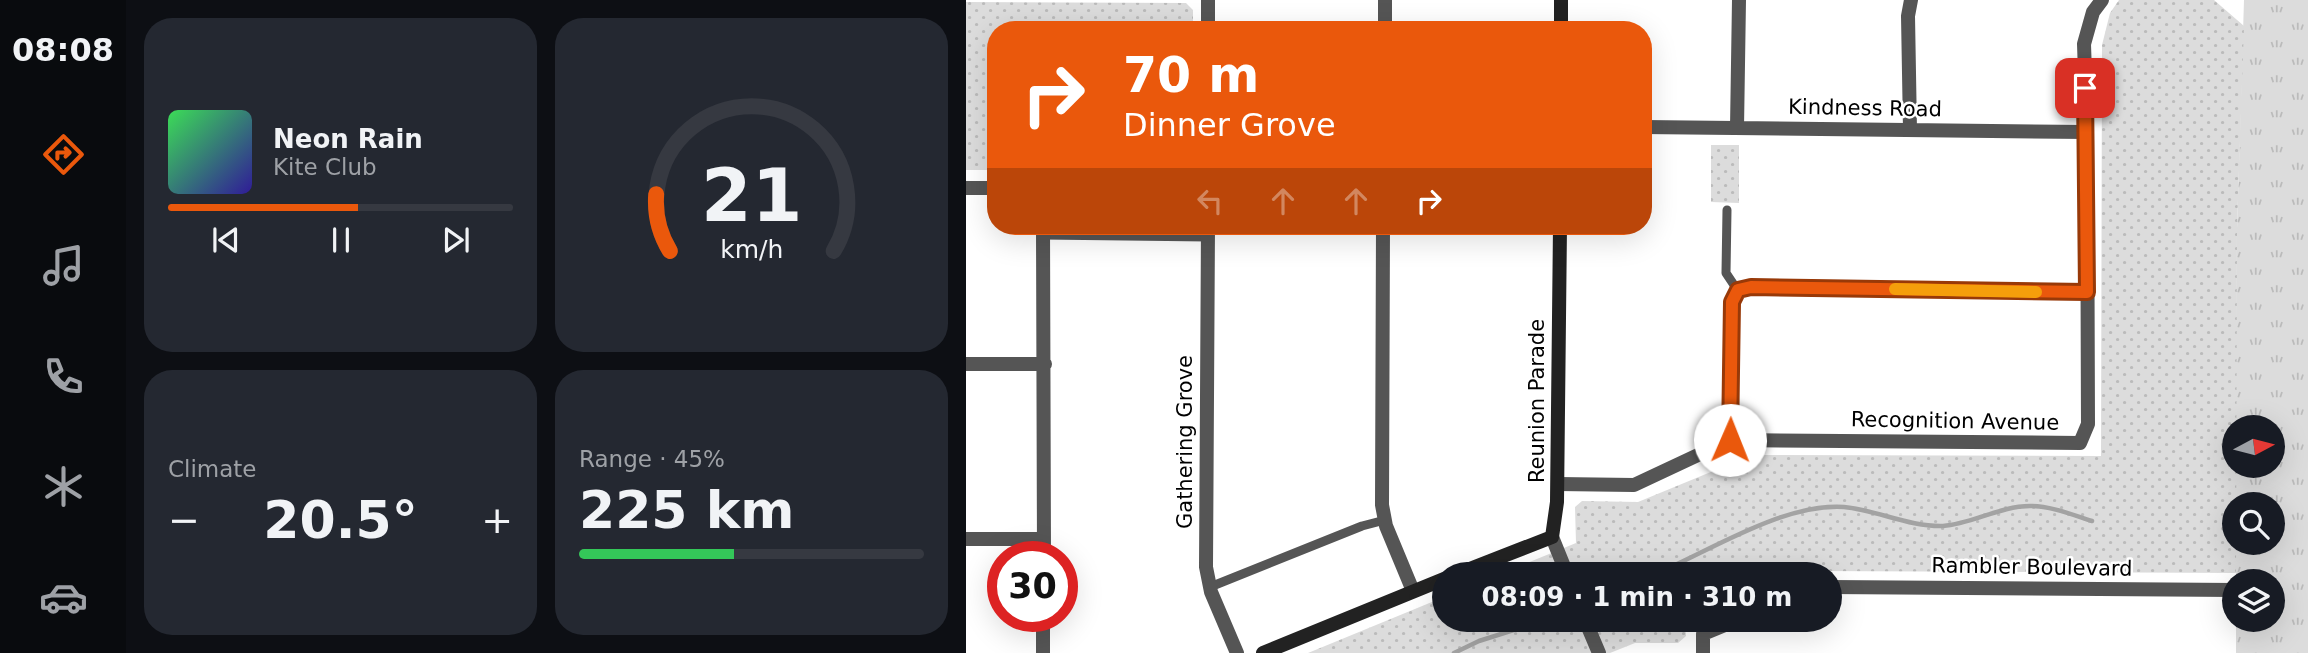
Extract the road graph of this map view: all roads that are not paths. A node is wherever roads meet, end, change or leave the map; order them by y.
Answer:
1 (1208, 0) edge
2 (1385, 0) edge
3 (1561, 0) edge
4 (1739, 0) edge
5 (1911, 0) edge
6 (2102, 0) edge
7 (1208, 21) edge
8 (1385, 21) edge
9 (1561, 21) edge
10 (1652, 127) edge
11 (1737, 128) junction
12 (1910, 130) junction
13 (2087, 132) junction
14 (966, 188) edge
15 (987, 188) edge
16 (1727, 210) dead end
17 (1043, 235) edge
18 (1208, 235) edge
19 (1383, 235) edge
20 (1560, 235) edge
21 (1738, 290) junction
22 (2087, 292) junction
23 (966, 364) edge
24 (1045, 364) junction
25 (1730, 440) junction
26 (1558, 484) junction
27 (1385, 520) junction
28 (1552, 537) junction
29 (966, 539) edge
30 (1044, 539) joint
31 (1488, 562) edge
32 (1562, 562) edge
33 (1432, 584) edge
34 (1210, 587) junction
35 (1842, 587) edge
36 (2222, 590) edge
37 (1413, 591) junction
38 (1043, 632) edge
39 (1590, 632) edge
40 (1708, 632) edge
41 (1043, 653) edge
42 (1237, 653) edge
43 (1262, 653) edge
44 (1599, 653) edge
45 (1703, 653) edge

1 - 7 street
2 - 8 street
3 - 9 street
4 - 11 street
5 - 12 street
6 - 13 street, Recognition Avenue
10 - 11 street, Kindness Road
11 - 12 street, Kindness Road
12 - 13 street, Kindness Road
13 - 22 street, Recognition Avenue
14 - 15 street
16 - 21 lane
17 - 24 street
18 - 34 street, Gathering Grove
19 - 27 street
20 - 26 street, Reunion Parade
21 - 22 street
21 - 25 street
22 - 25 street, Recognition Avenue
23 - 24 street
24 - 30 street
25 - 26 street, Recognition Avenue
26 - 28 street, Reunion Parade
27 - 34 lane
27 - 37 street
28 - 31 street
28 - 32 street, Reunion Parade
29 - 30 street
33 - 37 street
34 - 42 street, Gathering Grove
35 - 36 street, Rambler Boulevard
37 - 43 street
38 - 41 street
39 - 44 street
40 - 45 street

